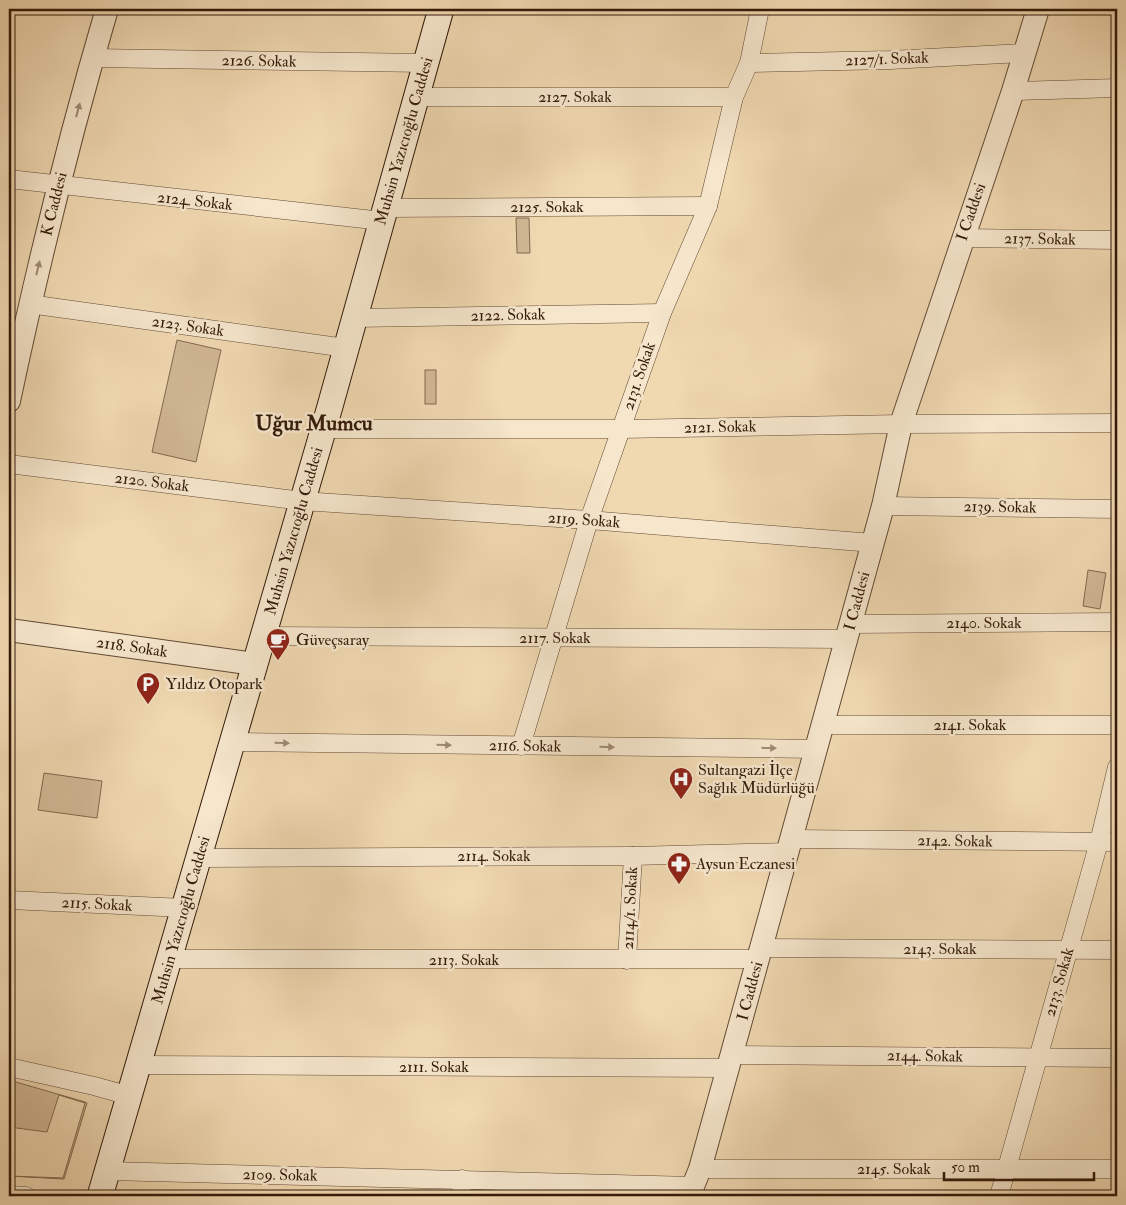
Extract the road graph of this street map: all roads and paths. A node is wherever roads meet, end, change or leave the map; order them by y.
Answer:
1 (107, 9) edge
2 (441, 9) edge
3 (760, 9) edge
4 (1038, 9) edge
5 (1024, 53) junction
6 (92, 58) junction
7 (426, 63) junction
8 (749, 63) junction
9 (1117, 88) edge
10 (1013, 91) junction
11 (416, 97) junction
12 (734, 97) junction
13 (9, 179) edge
14 (58, 186) junction
15 (708, 206) junction
16 (383, 215) junction
17 (962, 238) junction
18 (1117, 240) edge
19 (29, 304) junction
20 (662, 312) junction
21 (355, 318) junction
22 (346, 348) junction
23 (9, 401) edge
24 (1117, 423) edge
25 (901, 424) junction
26 (323, 428) junction
27 (621, 429) junction
28 (9, 464) edge
29 (299, 500) junction
30 (883, 506) junction
31 (1117, 509) edge
32 (589, 520) junction
33 (873, 543) junction
34 (1117, 622) edge
35 (9, 630) edge
36 (849, 632) junction
37 (264, 636) junction
38 (553, 638) junction
39 (255, 664) junction
40 (823, 725) junction
41 (1117, 725) edge
42 (233, 742) junction
43 (521, 746) junction
44 (817, 748) junction
45 (1117, 767) edge
46 (1099, 842) junction
47 (1117, 842) edge
48 (790, 846) junction
49 (632, 856) junction
50 (199, 858) junction
51 (9, 900) edge
52 (185, 908) junction
53 (1068, 950) junction
54 (1117, 950) edge
55 (760, 954) junction
56 (169, 959) junction
57 (627, 960) junction
58 (1038, 1058) junction
59 (1117, 1058) edge
60 (730, 1061) junction
61 (139, 1065) junction
62 (9, 1067) edge
63 (130, 1096) junction
64 (1007, 1169) junction
65 (1117, 1169) edge
66 (108, 1172) junction
67 (694, 1184) edge
68 (461, 1188) edge
69 (9, 1195) edge
70 (26, 1196) edge
71 (100, 1196) edge
72 (999, 1196) edge

1 - 6 street, K Caddesi
2 - 7 main road, Muhsin Yazıcıoğlu Caddesi
3 - 8 street, 2131. Sokak
4 - 5 street, I Caddesi
5 - 8 street, 2127/1. Sokak
5 - 10 street, I Caddesi
6 - 7 street, 2126. Sokak
14 -> 6 street, K Caddesi
7 - 11 main road, Muhsin Yazıcıoğlu Caddesi
8 - 12 street, 2131. Sokak
9 - 10 street
10 - 17 street, I Caddesi
11 - 12 street, 2127. Sokak
11 - 16 main road, Muhsin Yazıcıoğlu Caddesi
12 - 15 street, 2131. Sokak
13 - 14 street, 2124. Sokak
14 - 16 street, 2124. Sokak
19 -> 14 street, K Caddesi
15 - 16 street, 2125. Sokak
15 - 20 street, 2131. Sokak
16 - 21 main road, Muhsin Yazıcıoğlu Caddesi
17 - 18 street, 2137. Sokak
17 - 25 street, I Caddesi
19 - 22 street, 2123. Sokak
19 - 23 street, K Caddesi
20 - 21 street, 2122. Sokak
20 - 27 street, 2131. Sokak
21 - 22 main road, Muhsin Yazıcıoğlu Caddesi
22 - 26 main road, Muhsin Yazıcıoğlu Caddesi
24 - 25 street, 2121. Sokak
25 - 27 street, 2121. Sokak
25 - 30 street, I Caddesi
26 - 27 street, 2121. Sokak
26 - 29 main road, Muhsin Yazıcıoğlu Caddesi
27 - 32 street, 2131. Sokak
28 - 29 street, 2120. Sokak
29 - 32 street, 2119. Sokak
29 - 37 main road, Muhsin Yazıcıoğlu Caddesi
30 - 31 street, 2139. Sokak
30 - 33 street, I Caddesi
32 - 33 street, 2119. Sokak
32 - 38 street, 2131. Sokak
33 - 36 street, I Caddesi
34 - 36 street, 2140. Sokak
35 - 39 street, 2118. Sokak
36 - 38 street, 2117. Sokak
36 - 40 street, I Caddesi
37 - 38 street, 2117. Sokak
37 - 39 main road, Muhsin Yazıcıoğlu Caddesi
38 - 43 street, 2131. Sokak
39 - 42 main road, Muhsin Yazıcıoğlu Caddesi
40 - 41 street, 2141. Sokak
40 - 44 street, I Caddesi
42 -> 43 street, 2116. Sokak
42 - 50 main road, Muhsin Yazıcıoğlu Caddesi
43 -> 44 street, 2116. Sokak
44 - 48 street, I Caddesi
45 - 46 street, 2133. Sokak
46 - 47 street, 2142. Sokak
46 - 48 street, 2142. Sokak
46 - 53 street, 2133. Sokak
48 - 49 street, 2114. Sokak
48 - 55 street, I Caddesi
49 - 50 street, 2114. Sokak
49 - 57 street, 2114/1. Sokak
50 - 52 main road, Muhsin Yazıcıoğlu Caddesi
51 - 52 street, 2115. Sokak
52 - 56 main road, Muhsin Yazıcıoğlu Caddesi
53 - 54 street, 2143. Sokak
53 - 55 street, 2143. Sokak
53 - 58 street, 2133. Sokak
55 - 57 street, 2113. Sokak
55 - 60 street, I Caddesi
56 - 57 street, 2113. Sokak
56 - 61 main road, Muhsin Yazıcıoğlu Caddesi
58 - 59 street, 2144. Sokak
58 - 60 street, 2144. Sokak
58 - 64 street, 2133. Sokak
60 - 61 street, 2111. Sokak
60 - 67 street, I Caddesi
61 - 63 main road, Muhsin Yazıcıoğlu Caddesi
62 - 63 street
63 - 66 main road, Muhsin Yazıcıoğlu Caddesi
64 - 65 street, 2145. Sokak
64 - 67 street, 2145. Sokak
64 - 72 street, 2133. Sokak
66 - 68 street, 2109. Sokak
66 - 71 main road, Muhsin Yazıcıoğlu Caddesi
67 - 68 street, 2109. Sokak
69 - 70 street

